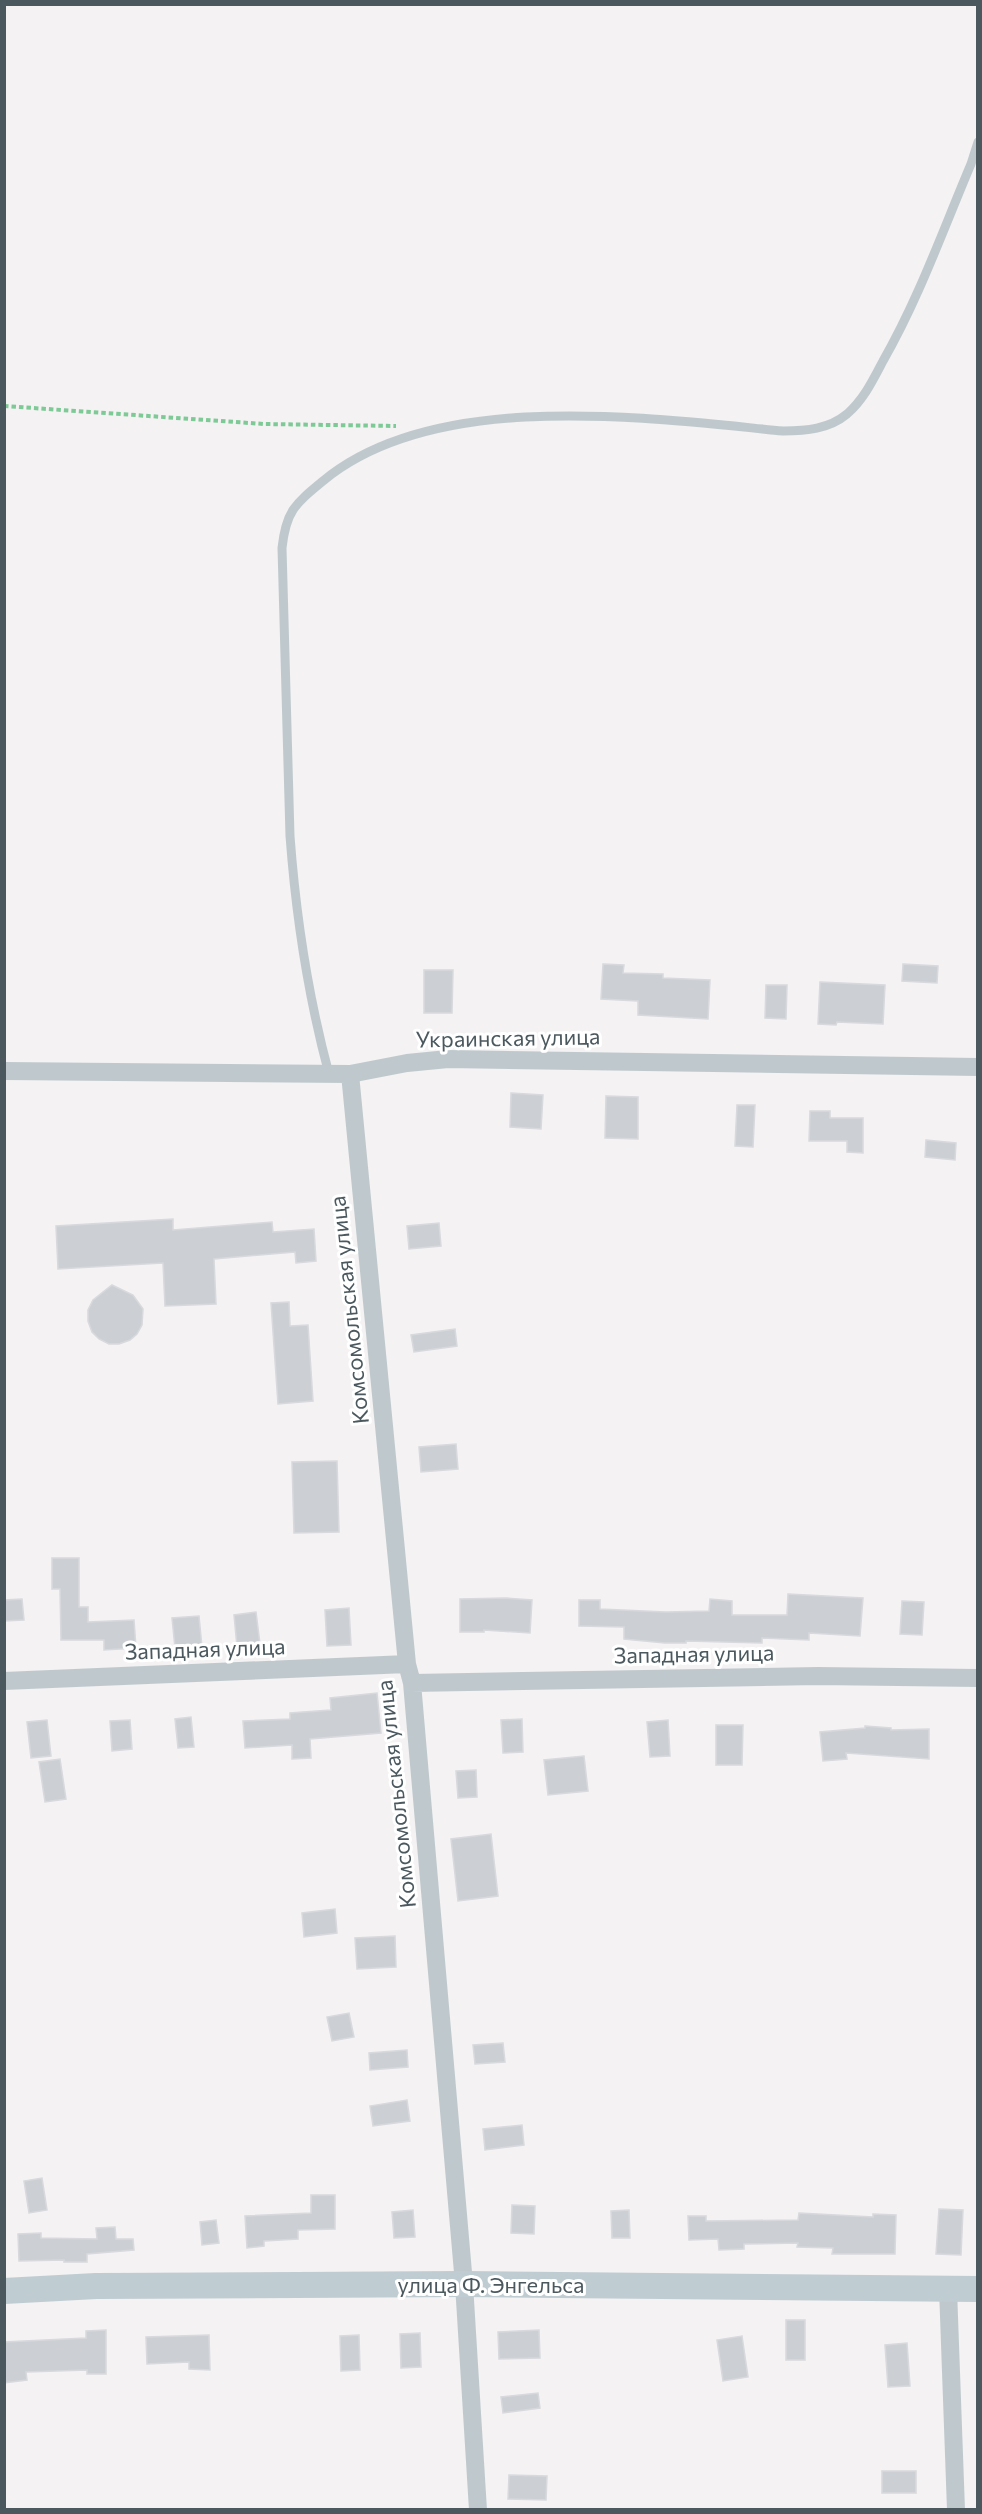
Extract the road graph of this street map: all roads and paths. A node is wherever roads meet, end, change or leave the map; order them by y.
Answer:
1 (978, 142) edge
2 (4, 406) edge
3 (401, 426) dead end
4 (978, 1067) edge
5 (4, 1071) edge
6 (329, 1074) junction
7 (350, 1074) junction
8 (407, 1664) junction
9 (978, 1678) edge
10 (4, 1681) edge
11 (412, 1683) junction
12 (464, 2284) junction
13 (948, 2289) junction
14 (978, 2289) edge
15 (4, 2291) edge
16 (478, 2510) edge
17 (956, 2510) edge

1 - 6 lane
2 - 3 path
4 - 7 street, Украинская улица
5 - 6 street, Украинская улица
6 - 7 street, Украинская улица
7 - 8 street, Комсомольская улица
8 - 10 street, Западная улица
8 - 11 street, Комсомольская улица
9 - 11 street, Западная улица
11 - 12 street, Комсомольская улица
12 - 13 main road, улица Ф. Энгельса
12 - 15 main road, улица Ф. Энгельса
12 - 16 street, Комсомольская улица
13 - 14 main road, улица Ф. Энгельса
13 - 17 street

